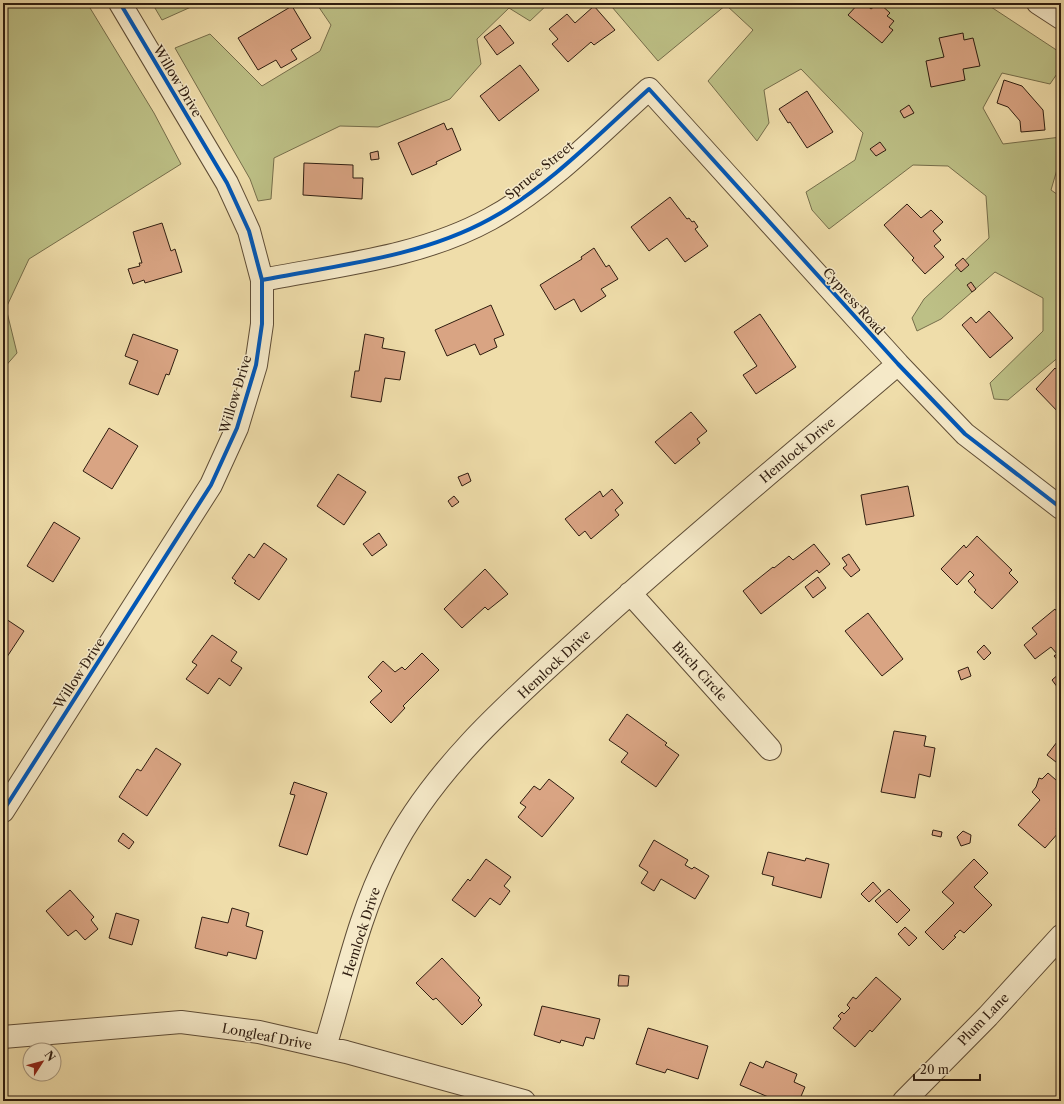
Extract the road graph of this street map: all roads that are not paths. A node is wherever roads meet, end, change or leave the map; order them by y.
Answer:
1 (120, 3) edge
2 (1038, 3) edge
3 (1061, 18) edge
4 (650, 89) joint
5 (262, 280) junction
6 (898, 364) junction
7 (1061, 508) edge
8 (630, 594) junction
9 (770, 749) dead end
10 (3, 811) edge
11 (1061, 936) edge
12 (3, 1037) edge
13 (325, 1047) junction
14 (524, 1101) edge
15 (904, 1101) edge

1 - 5 street, Willow Drive
2 - 3 street
4 - 5 street, Spruce Street
4 - 6 street, Cypress Road
5 - 10 street, Willow Drive
6 - 7 street, Cypress Road
6 - 8 street, Hemlock Drive
8 - 9 street, Birch Circle
8 - 13 street, Hemlock Drive
11 - 15 street, Plum Lane
12 - 13 street, Longleaf Drive
13 - 14 street, Longleaf Drive

